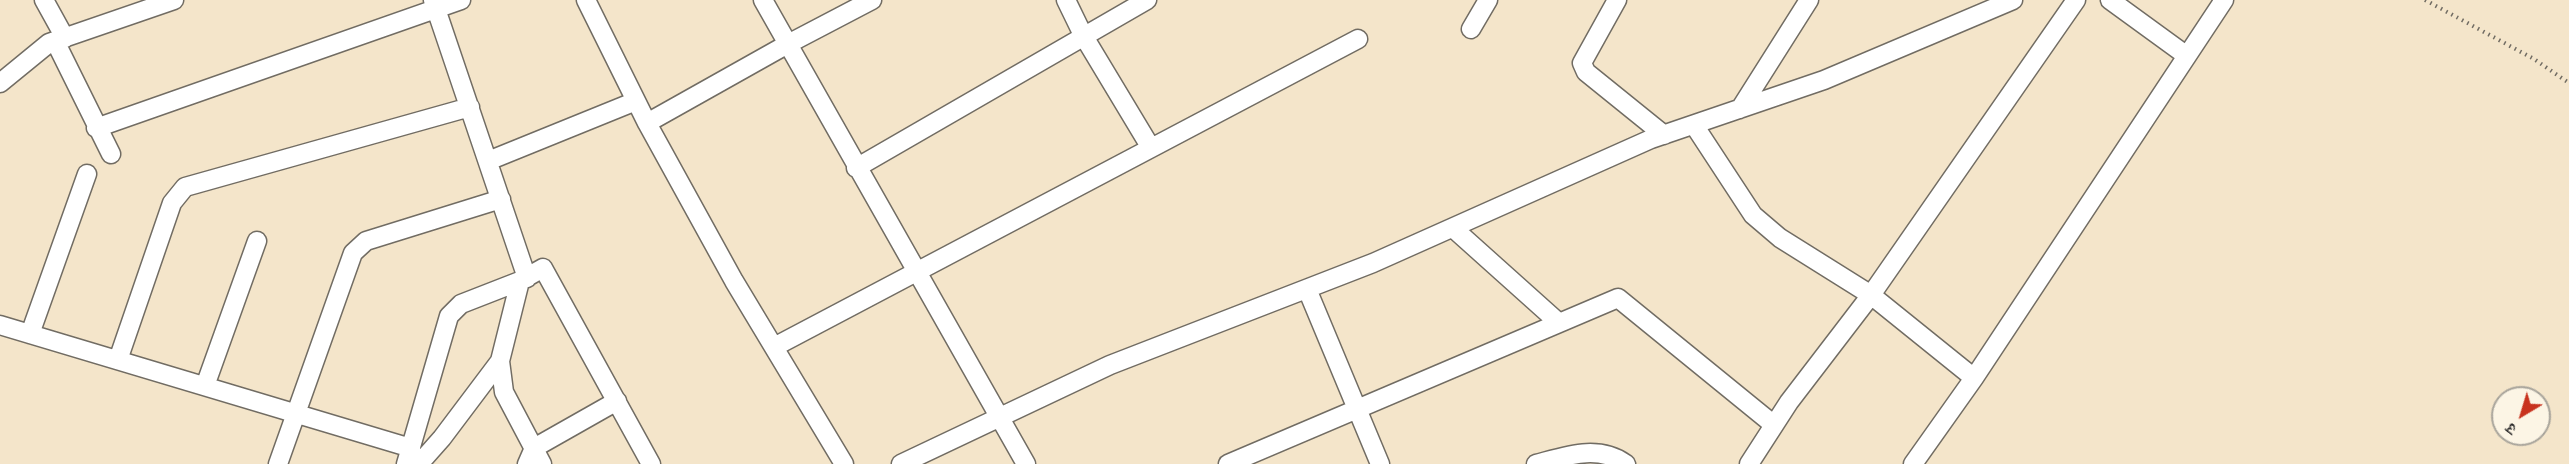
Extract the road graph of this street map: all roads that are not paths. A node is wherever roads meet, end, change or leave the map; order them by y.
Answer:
1 (44, 0) edge
2 (174, 0) edge
3 (461, 0) edge
4 (586, 0) edge
5 (763, 0) edge
6 (873, 0) edge
7 (1066, 0) edge
8 (1147, 0) edge
9 (1488, 0) edge
10 (1617, 0) edge
11 (1809, 0) edge
12 (2013, 0) edge
13 (2076, 0) edge
14 (2110, 0) edge
15 (2224, 0) edge
16 (435, 4) edge
17 (1471, 29) dead end
18 (1083, 35) junction
19 (60, 39) junction
20 (1358, 39) dead end
21 (786, 45) junction
22 (2187, 56) junction
23 (0, 83) edge
24 (636, 101) junction
25 (470, 107) junction
26 (1740, 109) junction
27 (647, 123) junction
28 (1694, 125) junction
29 (96, 128) junction
30 (1664, 135) junction
31 (1152, 148) junction
32 (111, 154) dead end
33 (488, 161) junction
34 (856, 168) junction
35 (87, 174) dead end
36 (501, 199) junction
37 (1453, 228) junction
38 (257, 241) dead end
39 (915, 273) junction
40 (524, 280) junction
41 (1307, 289) junction
42 (1871, 295) junction
43 (1559, 323) junction
44 (0, 325) edge
45 (30, 333) junction
46 (774, 347) junction
47 (118, 360) junction
48 (500, 361) junction
49 (1974, 378) junction
50 (205, 386) junction
51 (617, 401) junction
52 (1357, 409) junction
53 (296, 414) junction
54 (1001, 417) junction
55 (1774, 425) junction
56 (412, 459) edge
57 (534, 459) edge
58 (278, 464) edge
59 (651, 464) edge
60 (844, 464) edge
61 (901, 464) edge
62 (1026, 464) edge
63 (1228, 464) edge
64 (1380, 464) edge
65 (1536, 464) edge
66 (1626, 464) edge
67 (1749, 464) edge
68 (1913, 464) edge

1 - 19 street
2 - 19 street
3 - 16 street
4 - 24 street
5 - 21 street
6 - 21 street
7 - 18 street
8 - 18 street
9 - 17 street
10 - 30 street
11 - 26 street
12 - 26 street
13 - 42 street
14 - 22 street
15 - 22 street
16 - 25 street
16 - 29 street
18 - 31 street
18 - 34 street
19 - 23 street
19 - 29 street
20 - 31 street
21 - 27 street
21 - 34 street
22 - 49 street
24 - 27 street
24 - 33 street
25 - 33 street
25 - 47 street
26 - 28 street
27 - 46 street
28 - 30 street
28 - 42 street
29 - 32 street
30 - 37 street
31 - 39 street
33 - 36 street
34 - 39 street
35 - 45 street
36 - 40 street
36 - 53 street
37 - 41 street
37 - 43 street
38 - 50 street
39 - 46 street
39 - 54 street
40 - 48 street
40 - 51 street
40 - 56 street
41 - 52 street
41 - 54 street
42 - 49 street
42 - 55 street
43 - 52 street
43 - 55 street
44 - 45 street
45 - 47 street
46 - 60 street
47 - 50 street
48 - 56 street
48 - 57 street
49 - 68 street
50 - 53 street
51 - 57 street
51 - 59 street
52 - 63 street
52 - 64 street
53 - 56 street
53 - 58 street
54 - 61 street
54 - 62 street
55 - 67 street
65 - 66 street

